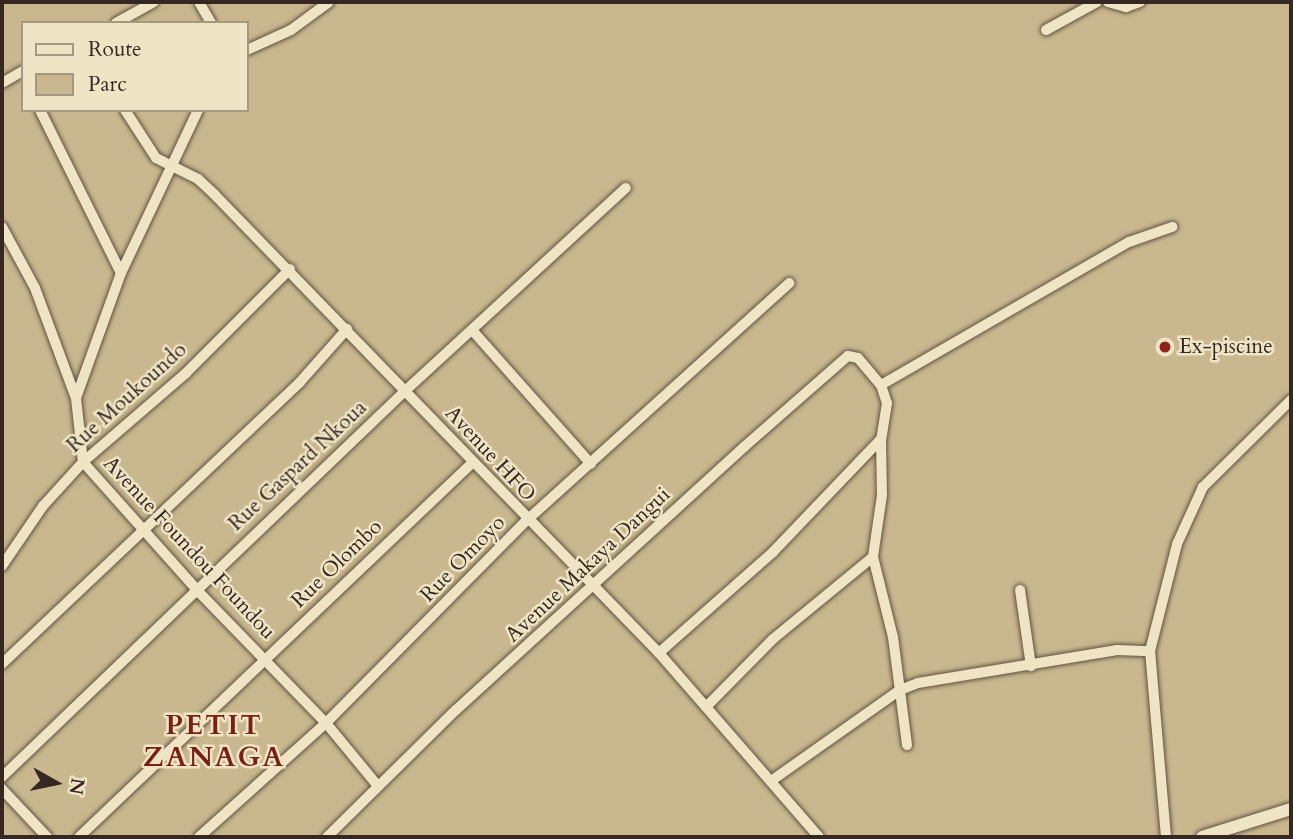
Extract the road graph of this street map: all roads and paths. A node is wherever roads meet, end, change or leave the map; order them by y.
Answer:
1 (154, 2) edge
2 (199, 2) edge
3 (329, 2) edge
4 (1097, 2) edge
5 (1108, 2) edge
6 (1140, 2) edge
7 (120, 21) edge
8 (210, 21) edge
9 (1046, 30) dead end
10 (248, 50) edge
11 (21, 72) edge
12 (2, 83) edge
13 (41, 112) edge
14 (126, 112) edge
15 (197, 112) edge
16 (171, 166) junction
17 (626, 188) dead end
18 (2, 227) edge
19 (1172, 227) dead end
20 (290, 269) junction
21 (121, 273) junction
22 (789, 283) dead end
23 (348, 329) junction
24 (472, 330) junction
25 (881, 385) junction
26 (405, 391) junction
27 (76, 398) junction
28 (1291, 400) edge
29 (881, 439) junction
30 (83, 462) junction
31 (471, 464) junction
32 (591, 464) junction
33 (526, 521) junction
34 (140, 530) junction
35 (873, 557) junction
36 (2, 566) edge
37 (592, 587) junction
38 (196, 589) junction
39 (1020, 590) dead end
40 (1150, 651) junction
41 (659, 653) junction
42 (267, 659) junction
43 (2, 664) edge
44 (1031, 666) junction
45 (900, 690) junction
46 (707, 706) junction
47 (326, 723) junction
48 (907, 745) dead end
49 (2, 777) edge
50 (771, 781) junction
51 (378, 786) junction
52 (2, 789) edge
53 (1291, 809) edge
54 (47, 837) edge
55 (79, 837) edge
56 (199, 837) edge
57 (327, 837) edge
58 (819, 837) edge
59 (1166, 837) edge
60 (1202, 837) edge

1 - 7 street
2 - 8 street
3 - 10 street
4 - 9 street
5 - 6 street
11 - 12 street
13 - 21 street
14 - 16 street, Avenue HFO
15 - 16 street
16 - 20 street, Avenue HFO
16 - 21 street
17 - 24 street, Rue Gaspard Nkoua
18 - 27 street, Avenue Foundou Foundou
19 - 25 street
20 - 23 street, Avenue HFO
20 - 30 street, Rue Moukoundo
21 - 27 street
22 - 32 street, Rue Omoyo
23 - 26 street, Avenue HFO
23 - 34 street
24 - 26 street, Rue Gaspard Nkoua
24 - 32 street
25 - 29 street
25 - 37 street, Avenue Makaya Dangui
26 - 31 street, Avenue HFO
26 - 38 street, Rue Gaspard Nkoua
27 - 30 street, Avenue Foundou Foundou
28 - 40 street
29 - 35 street
29 - 41 street
30 - 34 street, Avenue Foundou Foundou
30 - 36 street, Rue Moukoundo
31 - 33 street, Avenue HFO
31 - 42 street, Rue Olombo
32 - 33 street, Rue Omoyo
33 - 37 street, Avenue HFO
33 - 47 street, Rue Omoyo
34 - 38 street, Avenue Foundou Foundou
34 - 43 street
35 - 45 street
35 - 46 street
37 - 41 street, Avenue HFO
37 - 51 street, Avenue Makaya Dangui
38 - 42 street, Avenue Foundou Foundou
38 - 49 street, Rue Gaspard Nkoua
39 - 44 street
40 - 44 street
40 - 59 street
41 - 46 street, Avenue HFO
42 - 47 street, Avenue Foundou Foundou
42 - 55 street, Rue Olombo
44 - 45 street
45 - 48 street
45 - 50 street
46 - 50 street, Avenue HFO
47 - 51 street, Avenue Foundou Foundou
47 - 56 street, Rue Omoyo
50 - 58 street, Avenue HFO
51 - 57 street, Avenue Makaya Dangui
52 - 54 street
53 - 60 street

